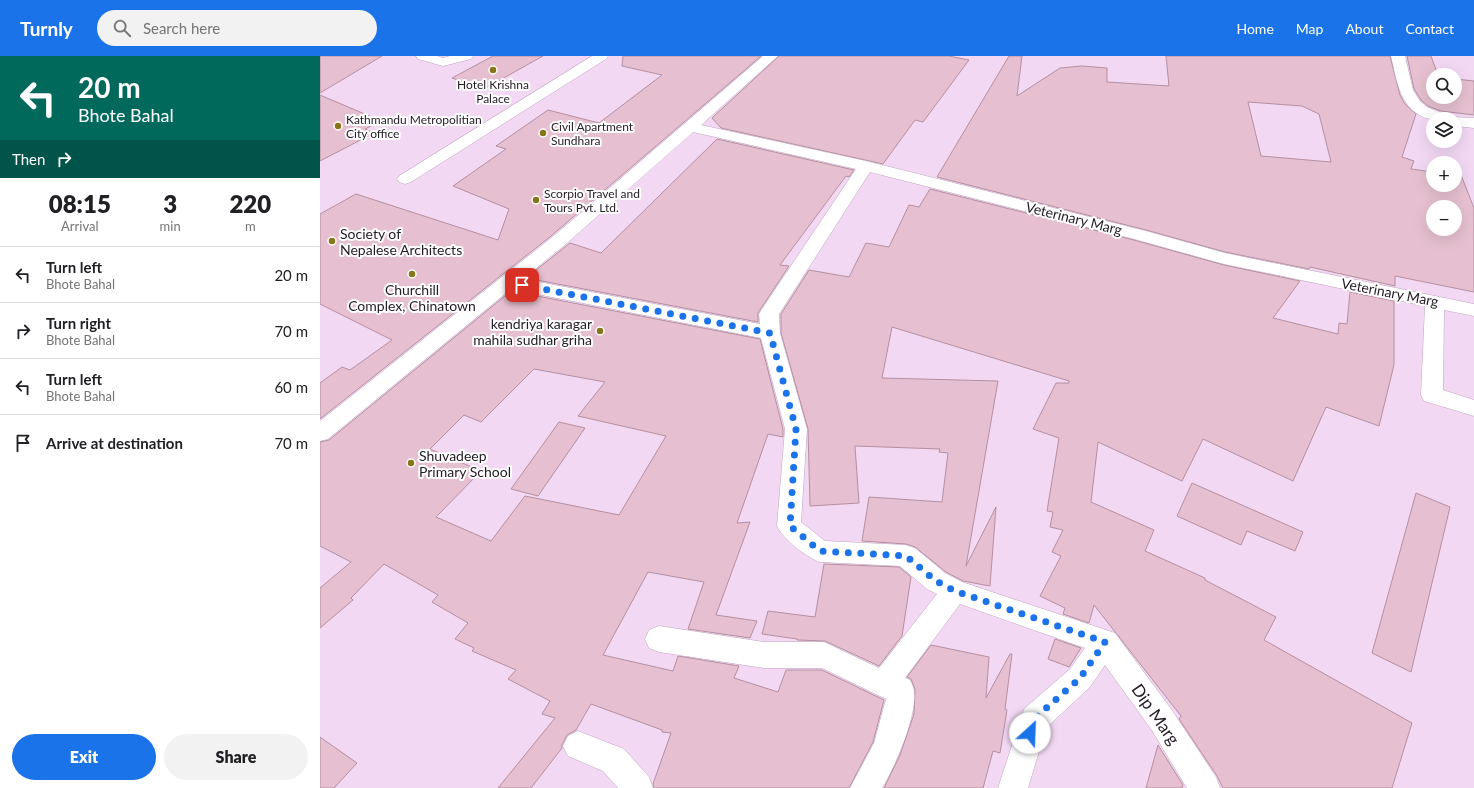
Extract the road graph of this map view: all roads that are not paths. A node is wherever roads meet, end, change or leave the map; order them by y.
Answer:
1 (423, 56) edge
2 (466, 56) edge
3 (601, 56) edge
4 (771, 56) edge
5 (1398, 56) edge
6 (1427, 112) edge
7 (1462, 122) edge
8 (1474, 123) edge
9 (691, 127) junction
10 (866, 166) junction
11 (405, 179) dead end
12 (506, 282) junction
13 (1436, 301) junction
14 (1474, 310) edge
15 (770, 333) junction
16 (1474, 408) edge
17 (320, 433) edge
18 (955, 591) junction
19 (659, 639) dead end
20 (1105, 642) junction
21 (883, 684) junction
22 (578, 746) dead end
23 (638, 788) edge
24 (866, 788) edge
25 (1013, 788) edge
26 (1205, 788) edge

1 - 2 street
3 - 11 street
4 - 9 street
5 - 6 street
7 - 8 street
9 - 10 street, Veterinary Marg
9 - 12 street
10 - 13 street, Veterinary Marg
10 - 15 street
12 - 15 street
12 - 17 street
13 - 14 street, Veterinary Marg
13 - 16 street
15 - 18 street
18 - 20 street
18 - 21 street
19 - 21 street
20 - 25 street
20 - 26 street, Dip Marg
21 - 24 street
22 - 23 street

